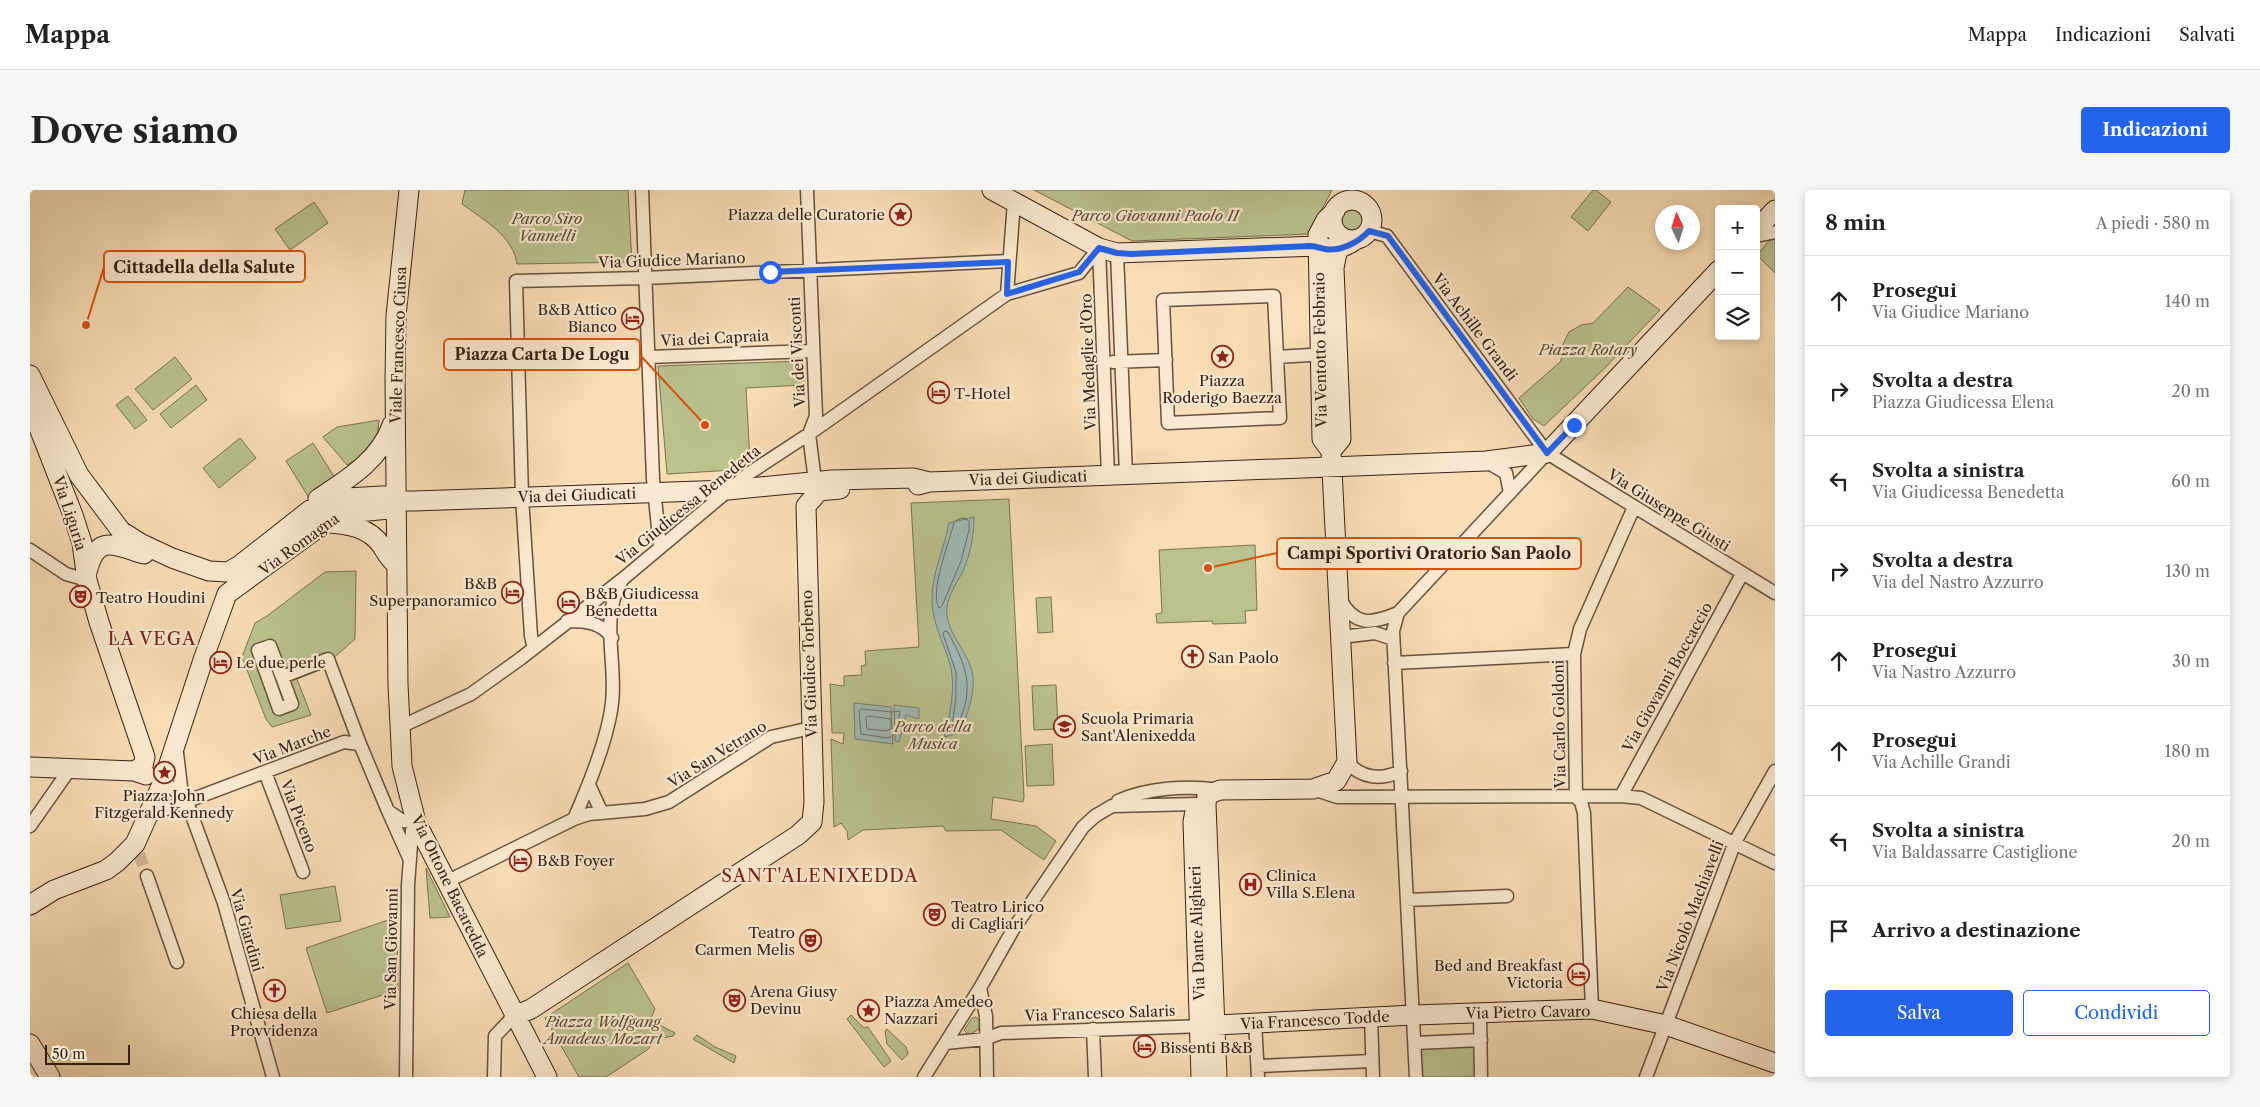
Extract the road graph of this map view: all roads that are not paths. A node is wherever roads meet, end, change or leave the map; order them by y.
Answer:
1 (409, 190) edge
2 (642, 190) edge
3 (806, 190) edge
4 (992, 190) edge
5 (1363, 196) edge
6 (1014, 202) junction
7 (1340, 202) edge
8 (1775, 210) edge
9 (1760, 226) edge
10 (1775, 232) edge
11 (1363, 235) junction
12 (1760, 235) edge
13 (1317, 246) junction
14 (1338, 248) junction
15 (1108, 251) junction
16 (1008, 262) junction
17 (809, 270) junction
18 (1079, 272) junction
19 (1715, 274) edge
20 (1100, 275) junction
21 (645, 278) junction
22 (1007, 294) junction
23 (813, 350) junction
24 (1329, 354) junction
25 (1277, 357) junction
26 (648, 358) junction
27 (1166, 360) junction
28 (1122, 362) junction
29 (1104, 363) junction
30 (30, 376) edge
31 (1106, 410) junction
32 (1124, 410) junction
33 (32, 412) edge
34 (395, 416) junction
35 (809, 434) junction
36 (1547, 453) junction
37 (1331, 459) junction
38 (1486, 461) junction
39 (1117, 475) junction
40 (815, 481) junction
41 (929, 482) junction
42 (758, 488) junction
43 (728, 490) junction
44 (654, 493) junction
45 (1510, 493) junction
46 (522, 497) junction
47 (397, 501) junction
48 (806, 506) junction
49 (1634, 508) junction
50 (310, 510) junction
51 (326, 522) junction
52 (660, 546) junction
53 (30, 550) edge
54 (172, 558) junction
55 (396, 564) junction
56 (209, 571) junction
57 (1742, 574) junction
58 (87, 576) junction
59 (624, 578) junction
60 (1775, 593) edge
61 (227, 594) junction
62 (1338, 597) junction
63 (1398, 613) junction
64 (567, 622) junction
65 (1341, 637) junction
66 (612, 638) junction
67 (1393, 640) junction
68 (534, 648) junction
69 (1574, 654) junction
70 (1394, 663) junction
71 (282, 677) dead end
72 (400, 727) junction
73 (811, 728) junction
74 (138, 735) junction
75 (178, 735) junction
76 (360, 744) junction
77 (1347, 762) junction
78 (30, 767) edge
79 (70, 769) junction
80 (139, 769) junction
81 (1775, 770) edge
82 (1401, 771) junction
83 (265, 772) junction
84 (163, 782) junction
85 (589, 785) junction
86 (1313, 789) junction
87 (1403, 796) junction
88 (1621, 796) junction
89 (1208, 797) junction
90 (1576, 797) junction
91 (188, 799) junction
92 (1112, 806) junction
93 (388, 811) junction
94 (602, 813) junction
95 (148, 816) junction
96 (574, 819) junction
97 (416, 822) junction
98 (30, 826) edge
99 (1736, 842) junction
100 (410, 860) junction
101 (1775, 863) edge
102 (303, 872) dead end
103 (147, 876) tunnel mouth
104 (446, 882) junction
105 (1507, 896) dead end
106 (1407, 900) junction
107 (30, 905) edge
108 (177, 962) dead end
109 (980, 988) junction
110 (1592, 1009) junction
111 (1480, 1013) junction
112 (518, 1014) junction
113 (1414, 1014) junction
114 (1371, 1017) junction
115 (1255, 1022) junction
116 (1666, 1025) junction
117 (1208, 1026) junction
118 (1093, 1029) junction
119 (985, 1039) junction
120 (1481, 1040) junction
121 (946, 1042) junction
122 (1415, 1043) junction
123 (30, 1044) edge
124 (1755, 1056) junction
125 (1372, 1061) junction
126 (1775, 1062) edge
127 (1775, 1071) edge
128 (1258, 1072) edge
129 (50, 1077) edge
130 (273, 1077) edge
131 (406, 1077) edge
132 (494, 1077) edge
133 (547, 1077) edge
134 (924, 1077) edge
135 (987, 1077) edge
136 (1095, 1077) edge
137 (1201, 1077) edge
138 (1218, 1077) edge
139 (1373, 1077) edge
140 (1416, 1077) edge
141 (1481, 1077) edge
142 (1646, 1077) edge

1 - 34 street, Viale Francesco Ciusa
2 - 21 street
3 - 17 street, Via dei Visconti
4 - 6 street
5 - 7 street
5 - 11 street
6 - 15 street
6 - 16 street
7 - 11 street
7 - 13 street, Via Ventotto Febbraio
8 - 9 street
10 - 12 street
11 - 14 street
11 - 36 street, Via Achille Grandi
13 - 14 street
13 - 15 street
13 - 24 street, Via Ventotto Febbraio
14 - 24 street, Via Ventotto Febbraio
15 - 18 street
15 - 20 street, Via Medaglie d'Oro
15 - 28 street
16 - 17 street, Via Giudice Mariano
16 - 22 street
17 - 21 street, Via Giudice Mariano
17 - 23 street, Via dei Visconti
18 - 20 street, Via Giudicessa Benedetta
18 - 22 street, Via Giudicessa Benedetta
19 - 36 street
20 - 29 street, Via Medaglie d'Oro
21 - 26 street
21 - 46 street, Via Giudice Mariano
22 - 35 street, Via Giudicessa Benedetta
23 - 26 street, Via dei Capraia
23 - 35 street, Via dei Visconti
24 - 25 street
24 - 37 street, Via Ventotto Febbraio
25 - 27 street
25 - 27 street
26 - 44 street
27 - 28 street
28 - 29 street
28 - 32 street
29 - 31 street, Via Medaglie d'Oro
30 - 54 street, Via Liguria
31 - 32 street
31 - 39 street, Via Medaglie d'Oro
32 - 39 street
33 - 58 street, Via Liguria
34 - 47 street, Viale Francesco Ciusa
34 - 50 street
35 - 40 street, Via dei Visconti
35 - 43 street, Via Giudicessa Benedetta
36 - 38 street, Via dei Giudicati
36 - 45 street
36 - 49 street, Via Giuseppe Giusti
37 - 38 street, Via dei Giudicati
37 - 39 street, Via dei Giudicati
37 - 62 street
38 - 45 street
39 - 41 street, Via dei Giudicati
40 - 41 street, Via dei Giudicati
40 - 42 street, Via dei Giudicati
41 - 48 street, Via dei Giudicati
42 - 43 street, Via dei Giudicati
42 - 48 street, Via dei Giudicati
43 - 44 street, Via dei Giudicati
43 - 52 street, Via Giudicessa Benedetta
44 - 46 street, Via dei Giudicati
44 - 52 street
45 - 63 street
46 - 47 street, Via dei Giudicati
46 - 68 street
47 - 50 street, Via Romagna
47 - 51 street, Via Romagna
47 - 55 street, Via Ottone Bacaredda
48 - 73 street, Via Giudice Torbeno
49 - 57 street, Via Giuseppe Giusti
49 - 69 street, Via Carlo Goldoni
50 - 56 street, Via Romagna
51 - 55 street
51 - 61 street, Via Romagna
52 - 59 street, Via Giudicessa Benedetta
53 - 58 street
54 - 56 street
54 - 58 street
55 - 72 street, Via Ottone Bacaredda
56 - 61 street
57 - 60 street, Via Giuseppe Giusti
57 - 88 street, Via Giovanni Boccaccio
58 - 74 street, Via Liguria
59 - 64 street, Via Giudicessa Benedetta
59 - 66 street
61 - 75 street
62 - 63 street
62 - 65 street
63 - 67 street
64 - 66 street
64 - 68 street, Via Giudicessa Benedetta
65 - 67 street
65 - 77 street
66 - 85 street
67 - 70 street
68 - 72 street, Via Giudicessa Benedetta
69 - 70 street
69 - 90 street, Via Carlo Goldoni
70 - 82 street
71 - 76 street
72 - 97 street, Via Ottone Bacaredda
73 - 94 street, Via San Vetrano
73 - 112 street, Via Giudice Torbeno
74 - 75 street
74 - 80 street, Via Liguria
75 - 84 street
75 - 91 street
76 - 83 street, Via Marche
76 - 93 street
77 - 82 street
77 - 86 street
78 - 79 street
79 - 80 street
79 - 98 street
80 - 84 street
81 - 99 street, Via Nicolò Machiavelli
82 - 87 street
83 - 91 street, Via Marche
83 - 102 street, Via Piceno
84 - 91 street
84 - 95 street
85 - 94 street
85 - 96 street
86 - 87 street
86 - 89 street
87 - 90 street
87 - 106 street
88 - 90 street
88 - 99 street
89 - 92 street
89 - 92 street
89 - 117 street, Via Dante Alighieri
90 - 110 street, Via Carlo Goldoni
91 - 95 street
91 - 130 street, Via Giardini
92 - 109 street
93 - 97 street
93 - 100 street
94 - 96 street, Via San Vetrano
95 - 107 street
96 - 104 street, Via San Vetrano
97 - 100 street, Via San Giovanni
97 - 104 street, Via Ottone Bacaredda
99 - 101 street
99 - 116 street, Via Nicolò Machiavelli
100 - 131 street, Via San Giovanni
103 - 108 street
104 - 112 street, Via Ottone Bacaredda
105 - 106 street
106 - 113 street
109 - 119 street
109 - 121 street
110 - 111 street, Via Pietro Cavaro
110 - 116 street, Via Pietro Cavaro
111 - 113 street, Via Pietro Cavaro
111 - 120 street
112 - 132 street
112 - 133 street, Via Ottone Bacaredda
113 - 114 street, Via Francesco Todde
113 - 122 street
114 - 115 street, Via Francesco Todde
114 - 125 street
115 - 117 street, Via Francesco Todde
115 - 128 street
116 - 124 street, Via Pietro Cavaro
116 - 142 street, Via Nicolò Machiavelli
117 - 118 street, Via Francesco Salaris
117 - 137 street, Via Dante Alighieri
117 - 138 street, Via Dante Alighieri
118 - 119 street, Via Francesco Salaris
118 - 136 street
119 - 121 street, Via Francesco Salaris
119 - 135 street
120 - 122 street
120 - 141 street
121 - 134 street
122 - 140 street
123 - 129 street
124 - 126 street, Via Pietro Cavaro
124 - 127 street, Via Pietro Cavaro
125 - 128 street
125 - 139 street

